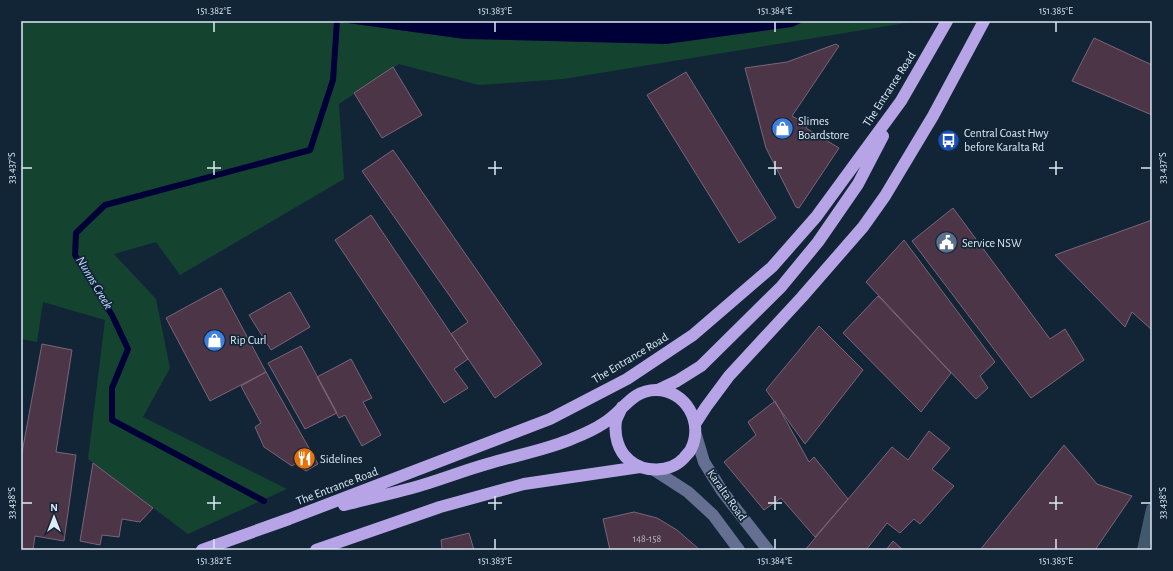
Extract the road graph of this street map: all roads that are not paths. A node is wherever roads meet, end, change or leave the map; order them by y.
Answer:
1 (947, 21) edge
2 (984, 21) edge
3 (901, 101) junction
4 (658, 390) junction
5 (622, 407) junction
6 (696, 430) junction
7 (640, 467) junction
8 (654, 470) junction
9 (1152, 509) edge
10 (289, 519) junction
11 (202, 550) edge
12 (316, 550) edge
13 (739, 550) edge
14 (768, 550) edge
15 (1143, 550) edge

1 - 3 highway, The Entrance Road
2 - 6 highway
3 - 4 highway
3 - 10 highway, The Entrance Road
4 - 5 highway
4 - 6 highway
5 - 7 highway
5 - 10 highway
6 - 8 highway
6 - 14 street, Karalta Road
7 - 8 highway
7 - 12 highway
8 - 13 street, Karalta Road
9 - 15 street
10 - 11 highway, The Entrance Road

